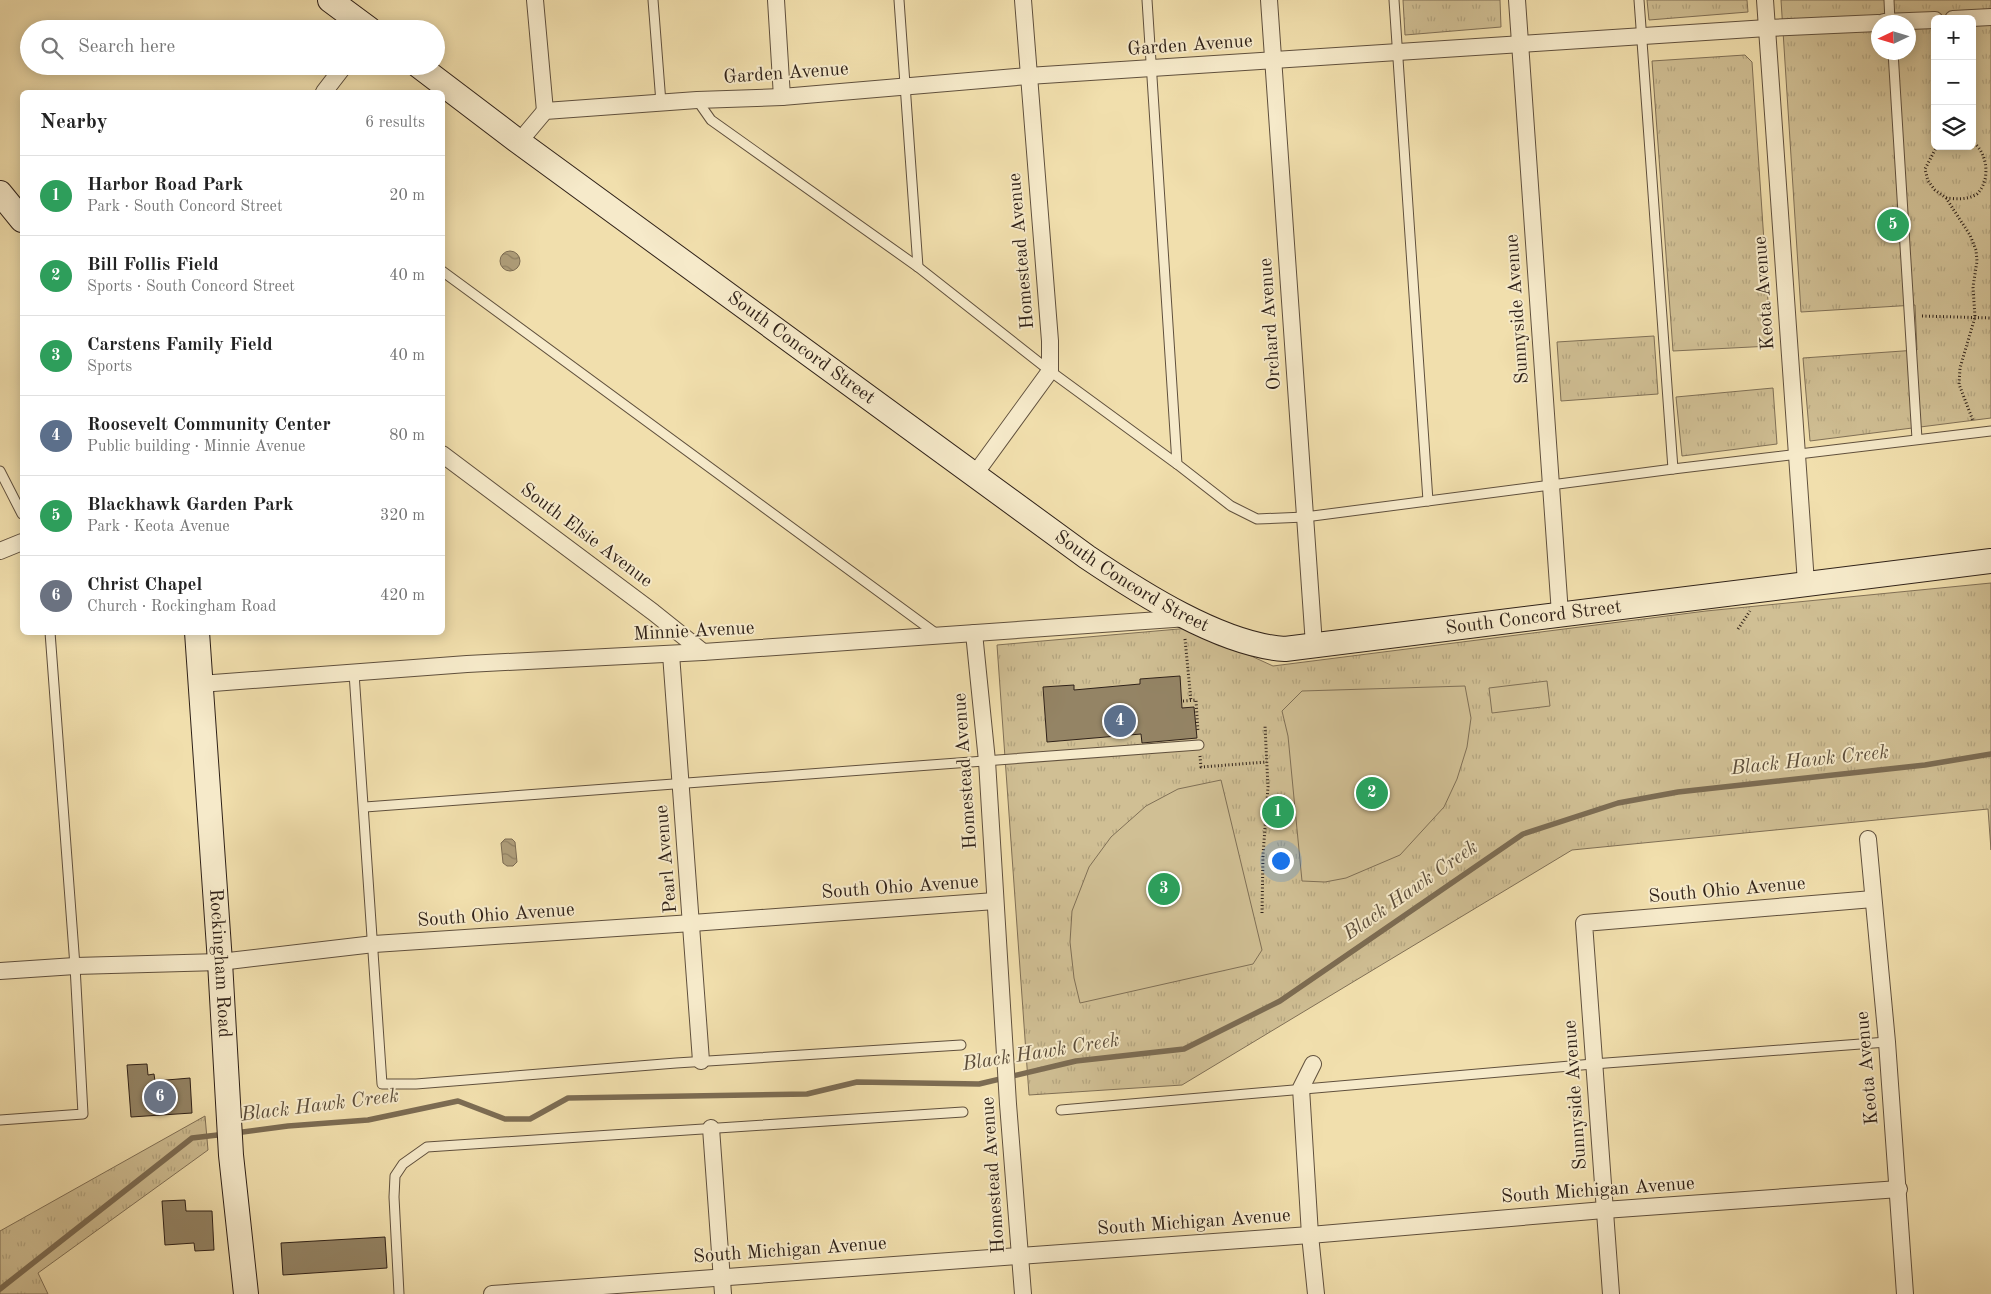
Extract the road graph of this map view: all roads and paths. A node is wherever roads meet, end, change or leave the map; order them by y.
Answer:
1 (330, 0) edge
2 (535, 0) edge
3 (653, 0) edge
4 (776, 0) edge
5 (899, 0) edge
6 (1023, 0) edge
7 (1147, 0) edge
8 (1269, 0) edge
9 (1394, 0) edge
10 (1517, 0) edge
11 (1639, 0) edge
12 (1765, 0) edge
13 (1889, 0) edge
14 (1890, 15) edge
15 (1991, 17) edge
16 (1976, 18) edge
17 (357, 20) edge
18 (1931, 20) edge
19 (1916, 21) edge
20 (1871, 23) edge
21 (1767, 28) junction
22 (1642, 37) junction
23 (1521, 45) junction
24 (1398, 53) junction
25 (1893, 60) edge
26 (1273, 61) junction
27 (1151, 69) junction
28 (337, 75) edge
29 (431, 75) edge
30 (1028, 76) junction
31 (904, 85) junction
32 (326, 90) edge
33 (782, 97) junction
34 (697, 100) junction
35 (661, 103) junction
36 (545, 111) junction
37 (519, 142) junction
38 (1976, 145) edge
39 (1935, 150) edge
40 (0, 193) edge
41 (1946, 198) junction
42 (20, 218) edge
43 (918, 267) junction
44 (445, 273) edge
45 (1910, 316) junction
46 (1976, 318) junction
47 (1991, 318) edge
48 (1050, 372) junction
49 (1991, 431) edge
50 (1978, 433) junction
51 (1918, 440) junction
52 (1796, 454) junction
53 (445, 456) edge
54 (1177, 464) junction
55 (1673, 469) junction
56 (0, 471) edge
57 (975, 474) junction
58 (1550, 485) junction
59 (1428, 501) junction
60 (20, 510) edge
61 (1305, 517) junction
62 (20, 543) edge
63 (0, 552) edge
64 (1991, 561) edge
65 (1806, 583) junction
66 (1560, 614) junction
67 (1188, 626) junction
68 (974, 634) junction
69 (50, 635) edge
70 (197, 635) edge
71 (939, 636) junction
72 (1314, 645) junction
73 (703, 652) junction
74 (671, 654) junction
75 (354, 673) junction
76 (200, 684) junction
77 (1191, 701) dead end
78 (1265, 726) dead end
79 (1199, 745) dead end
80 (987, 762) junction
81 (681, 784) junction
82 (365, 807) junction
83 (1868, 839) dead end
84 (1873, 899) junction
85 (995, 901) junction
86 (1262, 913) dead end
87 (1584, 922) joint
88 (692, 923) junction
89 (374, 944) junction
90 (220, 962) junction
91 (75, 966) junction
92 (0, 971) edge
93 (1887, 1042) junction
94 (961, 1045) dead end
95 (701, 1061) junction
96 (1313, 1064) dead end
97 (1593, 1064) junction
98 (1301, 1088) junction
99 (1061, 1110) dead end
100 (963, 1112) dead end
101 (0, 1120) edge
102 (711, 1128) junction
103 (1899, 1189) junction
104 (1604, 1210) junction
105 (1310, 1235) junction
106 (1020, 1254) junction
107 (721, 1276) junction
108 (246, 1294) edge
109 (398, 1294) edge
110 (492, 1294) edge
111 (723, 1294) edge
112 (1023, 1294) edge
113 (1316, 1294) edge
114 (1611, 1294) edge
115 (1906, 1294) edge

1 - 17 street
2 - 36 street
3 - 35 lane
4 - 33 street
5 - 31 lane
6 - 30 street, Homestead Avenue
7 - 27 lane
8 - 26 street, Orchard Avenue
9 - 24 lane
10 - 23 street, Sunnyside Avenue
11 - 22 lane
12 - 21 street, Keota Avenue
13 - 14 lane
15 - 16 street
18 - 19 street
20 - 21 street, Garden Avenue
21 - 22 street, Garden Avenue
21 - 52 street, Keota Avenue
22 - 23 street, Garden Avenue
22 - 55 lane
23 - 24 street, Garden Avenue
23 - 58 street, Sunnyside Avenue
24 - 26 street, Garden Avenue
24 - 59 lane
25 - 45 lane
26 - 27 street, Garden Avenue
26 - 61 street, Orchard Avenue
27 - 30 street, Garden Avenue
27 - 54 lane
28 - 32 street
29 - 37 street, South Concord Street
30 - 31 street, Garden Avenue
30 - 48 street, Homestead Avenue
31 - 33 street, Garden Avenue
31 - 43 lane
33 - 34 street, Garden Avenue
34 - 35 street, Garden Avenue
34 - 43 lane
35 - 36 street, Garden Avenue
36 - 37 street
37 - 57 street, South Concord Street
38 - 41 path
39 - 41 path
40 - 42 street
41 - 46 path
43 - 48 lane
44 - 71 lane
45 - 46 path
45 - 51 lane
46 - 47 path
46 - 50 path
48 - 54 lane
48 - 57 street
49 - 50 lane
50 - 51 lane
51 - 52 lane
52 - 55 lane
52 - 65 street, Keota Avenue
53 - 73 street, South Elsie Avenue
54 - 61 lane
55 - 58 lane
56 - 60 lane
57 - 67 street, South Concord Street
58 - 59 lane
58 - 66 street, Sunnyside Avenue
59 - 61 lane
61 - 72 street, Orchard Avenue
62 - 63 street
64 - 65 street, South Concord Street
65 - 66 street, South Concord Street
66 - 72 street, South Concord Street
67 - 68 street, Minnie Avenue
67 - 72 street, South Concord Street
67 - 77 path
68 - 71 street, Minnie Avenue
68 - 80 street, Homestead Avenue
69 - 91 lane
70 - 76 street, Rockingham Road
71 - 73 street, Minnie Avenue
73 - 74 street, Minnie Avenue
74 - 75 street, Minnie Avenue
74 - 81 street, Pearl Avenue
75 - 76 street, Minnie Avenue
75 - 82 lane
76 - 90 street, Rockingham Road
78 - 86 path
79 - 80 lane
80 - 81 lane
80 - 85 street, Homestead Avenue
81 - 82 lane
81 - 88 street, Pearl Avenue
82 - 89 lane
83 - 84 street, Keota Avenue
84 - 87 street, South Ohio Avenue
84 - 93 street, Keota Avenue
85 - 88 street, South Ohio Avenue
85 - 106 street, Homestead Avenue
87 - 97 street, Sunnyside Avenue
88 - 89 street, South Ohio Avenue
88 - 95 street, Pearl Avenue
89 - 90 street, South Ohio Avenue
89 - 95 lane
90 - 91 street, South Ohio Avenue
90 - 108 street, Rockingham Road
91 - 92 street, South Ohio Avenue
91 - 101 lane
93 - 97 lane
93 - 103 street, Keota Avenue
94 - 95 lane
96 - 98 street
97 - 98 lane
97 - 104 street, Sunnyside Avenue
98 - 99 lane
98 - 105 street
100 - 102 lane
102 - 107 street
102 - 109 lane
103 - 104 street, South Michigan Avenue
103 - 115 street, Keota Avenue
104 - 105 street, South Michigan Avenue
104 - 114 street, Sunnyside Avenue
105 - 106 street, South Michigan Avenue
105 - 113 street
106 - 107 street, South Michigan Avenue
106 - 112 street, Homestead Avenue
107 - 110 street, South Michigan Avenue
107 - 111 street

